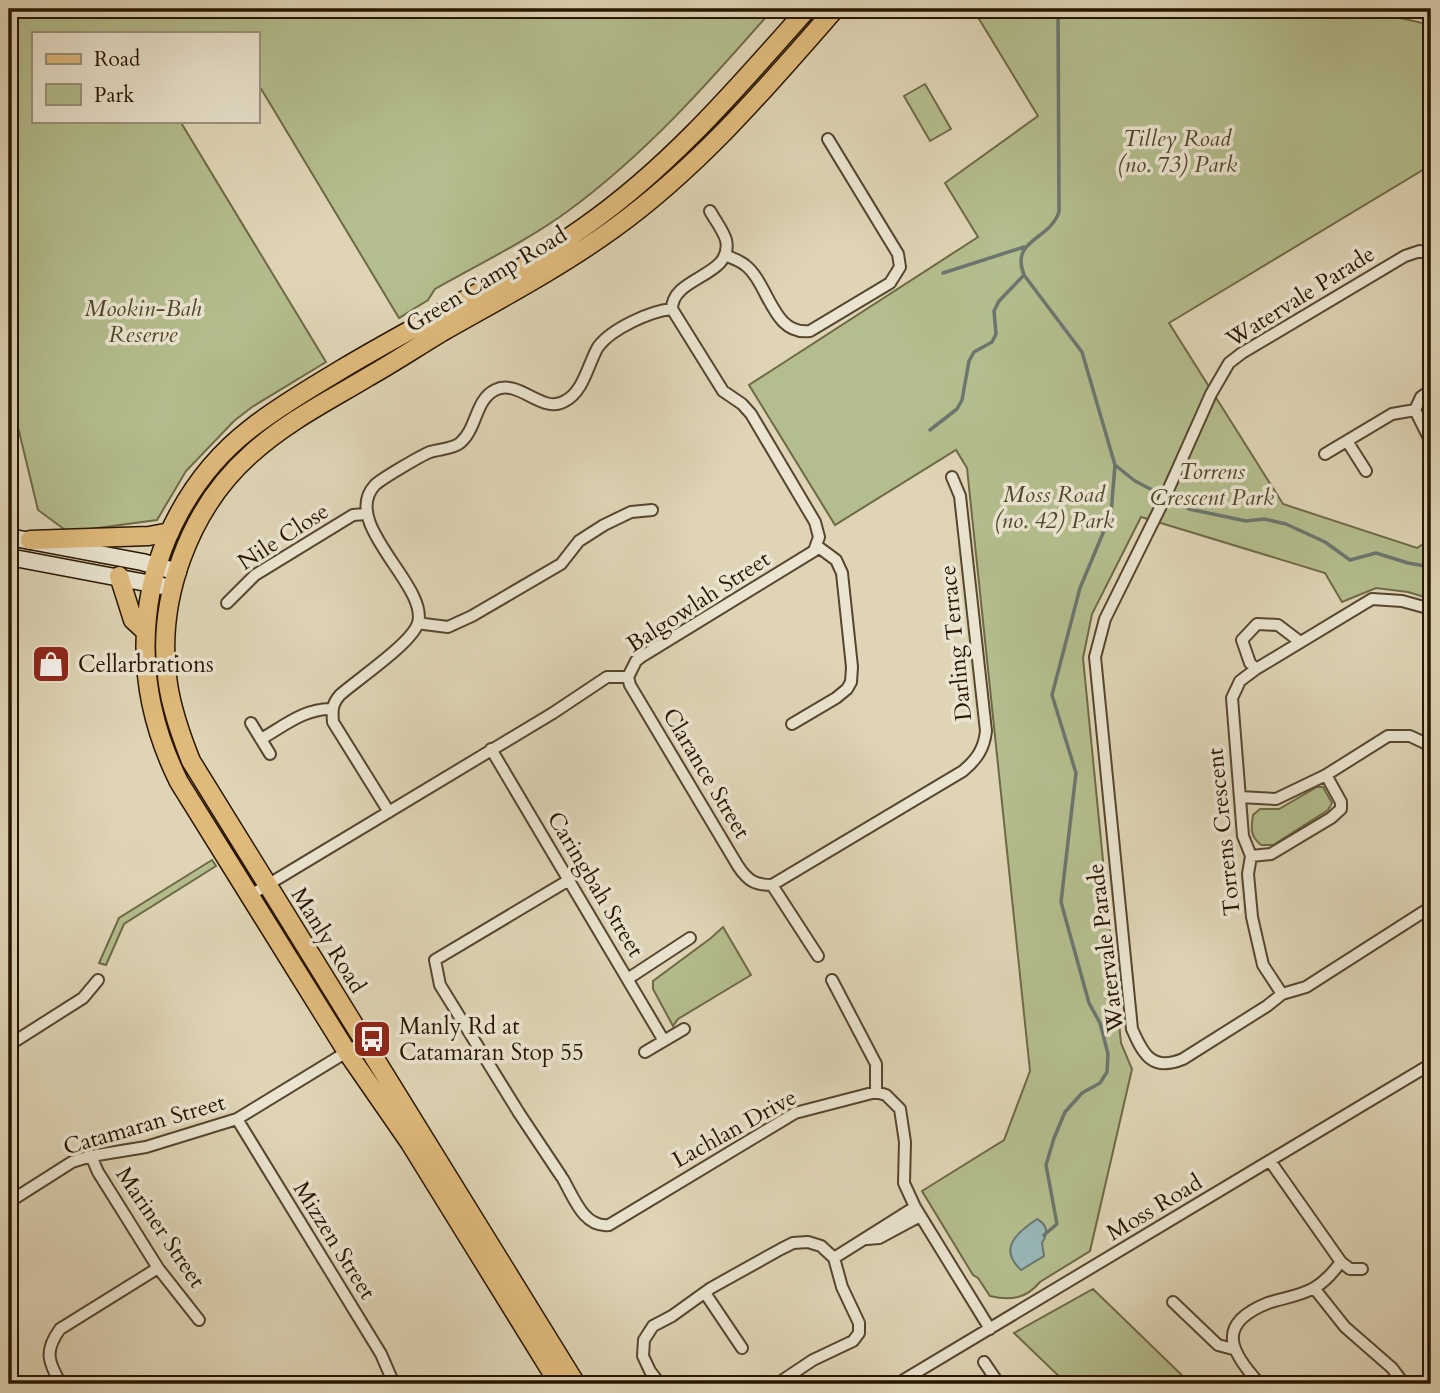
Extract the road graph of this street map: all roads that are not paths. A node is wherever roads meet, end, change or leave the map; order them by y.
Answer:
1 (807, 9) edge
2 (835, 9) edge
3 (828, 139) dead end
4 (710, 211) dead end
5 (1430, 252) edge
6 (725, 255) junction
7 (672, 309) junction
8 (1431, 390) edge
9 (1415, 410) junction
10 (1347, 441) junction
11 (1431, 442) edge
12 (1325, 454) dead end
13 (1366, 471) dead end
14 (952, 477) dead end
15 (652, 510) dead end
16 (366, 514) junction
17 (170, 532) junction
18 (9, 537) edge
19 (30, 540) junction
20 (817, 546) junction
21 (9, 557) edge
22 (155, 574) junction
23 (119, 576) junction
24 (175, 580) junction
25 (227, 603) dead end
26 (1431, 608) edge
27 (419, 622) junction
28 (146, 632) junction
29 (1299, 641) junction
30 (1256, 669) junction
31 (628, 677) junction
32 (332, 709) junction
33 (251, 723) dead end
34 (792, 724) dead end
35 (261, 739) junction
36 (1431, 746) edge
37 (491, 749) junction
38 (270, 754) dead end
39 (1326, 775) junction
40 (1240, 797) junction
41 (389, 811) junction
42 (1251, 856) junction
43 (569, 880) junction
44 (266, 885) junction
45 (772, 885) junction
46 (249, 895) junction
47 (1431, 907) edge
48 (690, 938) dead end
49 (818, 956) dead end
50 (628, 978) junction
51 (98, 980) dead end
52 (832, 980) dead end
53 (1282, 994) junction
54 (684, 1029) dead end
55 (664, 1041) junction
56 (363, 1042) junction
57 (9, 1045) edge
58 (347, 1052) junction
59 (645, 1052) dead end
60 (1431, 1064) edge
61 (876, 1092) junction
62 (237, 1119) junction
63 (91, 1156) junction
64 (1270, 1161) junction
65 (9, 1202) edge
66 (917, 1212) junction
67 (834, 1258) junction
68 (1341, 1262) junction
69 (158, 1268) junction
70 (1363, 1269) dead end
71 (1314, 1288) junction
72 (705, 1293) junction
73 (1173, 1302) dead end
74 (200, 1320) dead end
75 (990, 1329) junction
76 (742, 1348) dead end
77 (1233, 1349) junction
78 (984, 1362) dead end
79 (918, 1379) edge
80 (61, 1384) edge
81 (394, 1384) edge
82 (559, 1384) edge
83 (576, 1384) edge
84 (660, 1384) edge
85 (777, 1384) edge
86 (897, 1384) edge
87 (999, 1384) edge
88 (1260, 1384) edge
89 (1404, 1384) edge

1 - 17 main road, Green Camp Road
2 - 24 main road, Green Camp Road
3 - 6 street
4 - 6 street
5 - 53 street, Watervale Parade
6 - 7 street
7 - 16 street
7 - 20 street
8 - 9 street
9 - 10 street
9 - 11 street
10 - 12 street
10 - 13 street
14 - 45 street, Darling Terrace
15 - 27 street
16 - 25 street, Nile Close
16 - 27 street
17 - 19 main road
17 - 22 main road, Manly Road
18 - 19 main road
19 - 22 main road
20 - 31 street, Balgowlah Street
20 - 34 street
21 - 23 main road
22 - 23 main road
22 - 24 main road
22 - 28 main road, Manly Road
23 - 28 main road
24 - 44 main road, Manly Road
26 - 29 street, Torrens Crescent
27 - 32 street
28 - 46 main road, Manly Road
29 - 30 street, Torrens Crescent
29 - 30 street
30 - 40 street, Torrens Crescent
31 - 37 street, Balgowlah Street
31 - 45 street, Clarance Street
32 - 35 street
32 - 41 street
33 - 35 street
35 - 38 street
36 - 39 street
37 - 41 street, Balgowlah Street
37 - 43 street, Caringbah Street
39 - 40 street
39 - 42 street
40 - 42 street, Torrens Crescent
41 - 44 street, Balgowlah Street
42 - 53 street, Torrens Crescent
43 - 50 street, Caringbah Street
43 - 61 street, Lachlan Drive
44 - 46 street, Balgowlah Street
44 - 56 main road, Manly Road
45 - 49 street
46 - 58 main road, Manly Road
47 - 53 street, Watervale Parade
48 - 50 street
50 - 55 street, Caringbah Street
51 - 57 street
52 - 61 street
54 - 55 street
55 - 59 street
56 - 58 street, Catamaran Street
56 - 83 main road, Manly Road
58 - 62 street, Catamaran Street
58 - 82 main road, Manly Road
60 - 64 street, Moss Road
61 - 66 street
62 - 63 street, Catamaran Street
62 - 81 street, Mizzen Street
63 - 65 street, Catamaran Street
63 - 69 street, Mariner Street
64 - 68 street
64 - 75 street, Moss Road
66 - 67 street
66 - 75 street
67 - 72 street
67 - 85 street
68 - 70 street
68 - 71 street
69 - 74 street, Mariner Street
69 - 80 street
71 - 77 street
71 - 89 street
72 - 76 street
72 - 84 street
73 - 77 street
75 - 79 street, Moss Road
77 - 88 street
78 - 87 street
79 - 86 street, Moss Road

